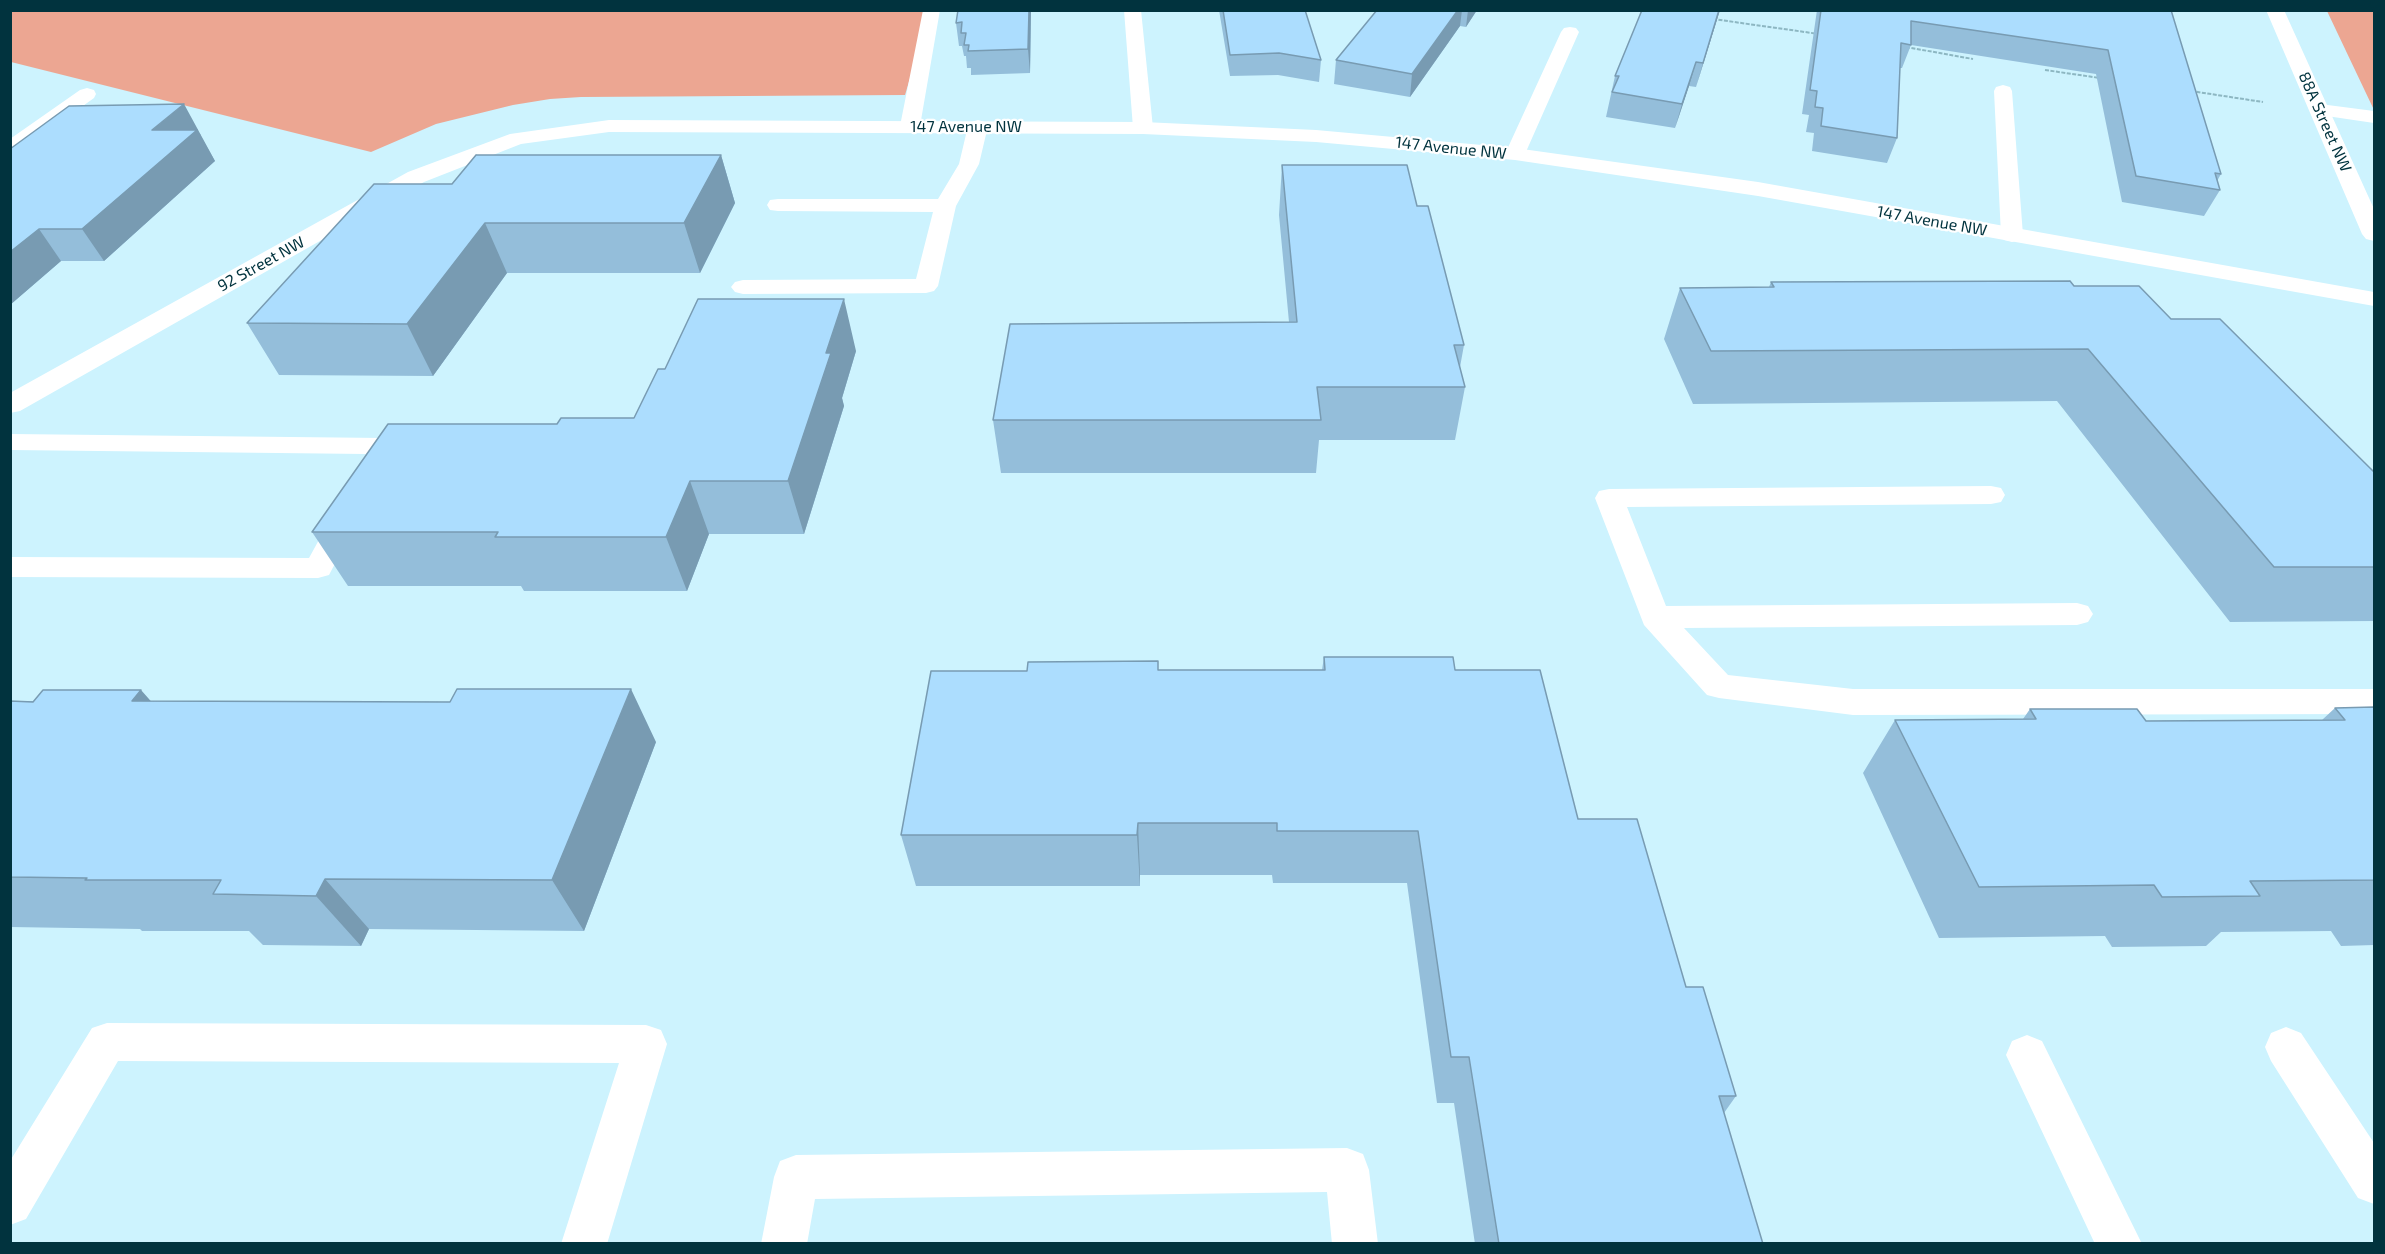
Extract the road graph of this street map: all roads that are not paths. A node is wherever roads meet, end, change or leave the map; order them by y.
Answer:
1 (932, 10) edge
2 (1132, 10) edge
3 (2275, 10) edge
4 (1570, 32) dead end
5 (2003, 91) dead end
6 (87, 94) dead end
7 (2320, 110) junction
8 (2374, 117) edge
9 (910, 126) junction
10 (978, 126) junction
11 (1143, 128) junction
12 (517, 138) joint
13 (10, 149) edge
14 (1515, 154) junction
15 (778, 205) dead end
16 (945, 206) junction
17 (2374, 234) edge
18 (2012, 235) junction
19 (743, 287) dead end
20 (2374, 299) edge
21 (10, 405) edge
22 (10, 442) edge
23 (1991, 495) dead end
24 (10, 567) edge
25 (2077, 614) dead end
26 (1655, 616) junction
27 (2374, 702) edge
28 (2286, 1047) dead end
29 (2027, 1055) dead end
30 (2374, 1182) edge
31 (10, 1203) edge
32 (584, 1244) edge
33 (784, 1244) edge
34 (1355, 1244) edge
35 (2119, 1244) edge

1 - 9 lane
2 - 11 lane
3 - 7 street, 88A Street NW
4 - 14 lane
5 - 18 lane
6 - 13 lane
7 - 8 lane
7 - 17 street, 88A Street NW
9 - 10 street, 147 Avenue NW
9 - 12 street, 147 Avenue NW
10 - 11 street, 147 Avenue NW
10 - 16 lane
11 - 14 street, 147 Avenue NW
12 - 21 street, 92 Street NW
14 - 18 street, 147 Avenue NW
15 - 16 lane
16 - 19 lane
18 - 20 street, 147 Avenue NW
22 - 24 lane
23 - 26 lane
25 - 26 lane
26 - 27 lane
28 - 30 lane
29 - 35 lane
31 - 32 lane
33 - 34 lane

